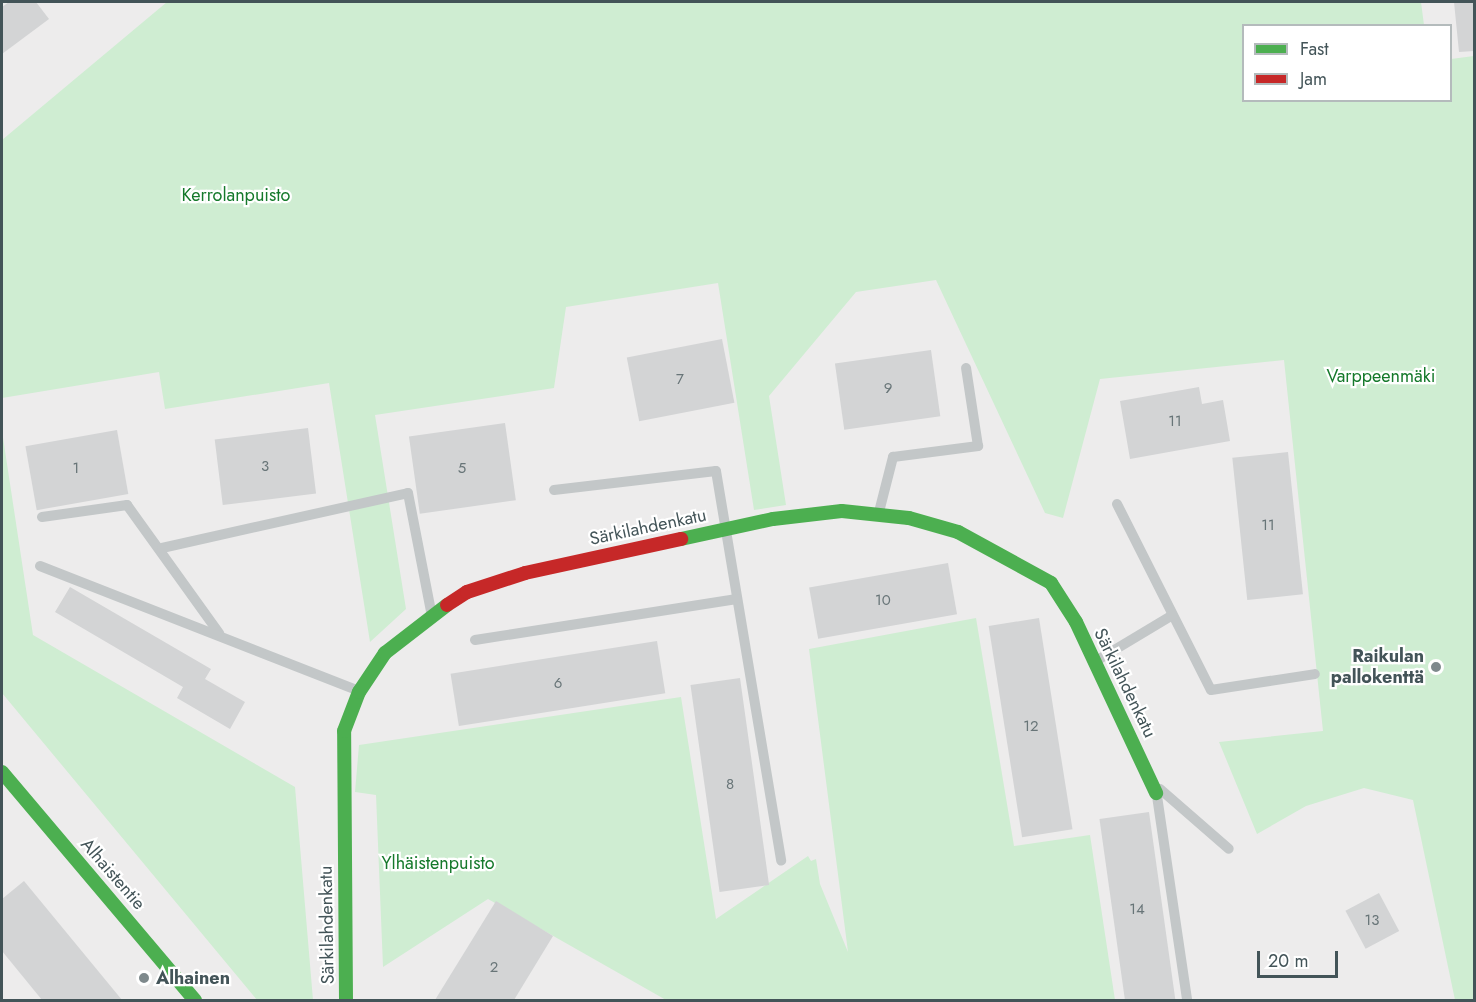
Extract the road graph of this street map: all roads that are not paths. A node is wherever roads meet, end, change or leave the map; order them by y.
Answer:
1 (966, 368) dead end
2 (554, 490) dead end
3 (1118, 504) dead end
4 (879, 515) junction
5 (42, 517) dead end
6 (725, 529) junction
7 (162, 548) junction
8 (40, 566) dead end
9 (737, 599) junction
10 (432, 614) junction
11 (1171, 616) junction
12 (219, 634) junction
13 (475, 640) dead end
14 (1095, 661) junction
15 (1315, 674) dead end
16 (359, 692) junction
17 (2, 772) edge
18 (1154, 787) junction
19 (1228, 849) dead end
20 (781, 861) dead end
21 (349, 999) edge
22 (195, 1000) edge
23 (1187, 1000) edge

1 - 4 lane
2 - 6 lane
3 - 11 lane
4 - 6 street, Särkilahdenkatu
4 - 14 street, Särkilahdenkatu
5 - 7 lane
6 - 9 lane
6 - 10 street, Särkilahdenkatu
7 - 10 lane
7 - 12 lane
8 - 12 lane
9 - 13 lane
9 - 20 lane
10 - 16 street, Särkilahdenkatu
11 - 14 lane
11 - 15 lane
12 - 16 lane
14 - 18 street, Särkilahdenkatu
16 - 21 street, Särkilahdenkatu
17 - 22 street, Alhaistentie
18 - 19 lane
18 - 23 lane

